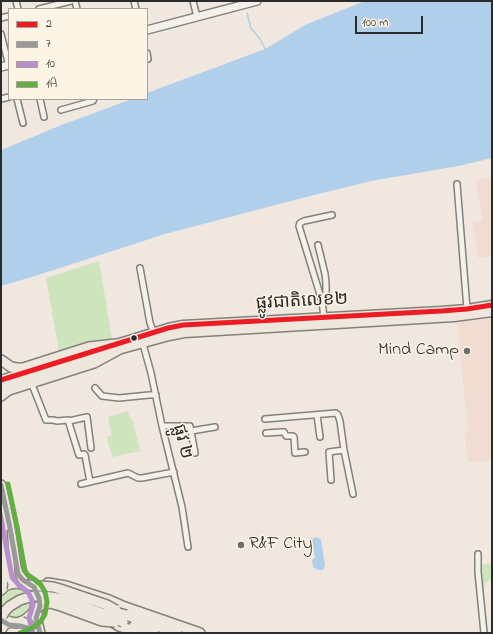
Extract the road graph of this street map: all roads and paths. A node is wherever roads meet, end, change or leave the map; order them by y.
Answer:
1 (71, 1) edge
2 (193, 1) edge
3 (257, 1) edge
4 (246, 3) edge
5 (43, 8) edge
6 (197, 17) junction
7 (148, 30) edge
8 (1, 34) edge
9 (8, 61) edge
10 (17, 100) edge
11 (40, 100) edge
12 (94, 100) edge
13 (60, 110) dead end
14 (44, 117) dead end
15 (23, 123) dead end
16 (457, 184) dead end
17 (332, 215) dead end
18 (318, 245) dead end
19 (140, 268) dead end
20 (322, 301) junction
21 (492, 305) edge
22 (467, 309) junction
23 (492, 312) edge
24 (441, 314) junction
25 (324, 317) junction
26 (364, 319) junction
27 (154, 333) junction
28 (143, 344) junction
29 (117, 347) junction
30 (88, 356) junction
31 (1, 360) edge
32 (1, 380) edge
33 (31, 382) junction
34 (1, 386) edge
35 (95, 388) dead end
36 (156, 395) junction
37 (1, 396) edge
38 (317, 415) junction
39 (265, 419) dead end
40 (69, 421) junction
41 (162, 426) junction
42 (215, 428) dead end
43 (191, 431) junction
44 (266, 433) dead end
45 (320, 437) dead end
46 (91, 448) dead end
47 (344, 450) junction
48 (195, 452) dead end
49 (305, 452) dead end
50 (174, 472) junction
51 (331, 480) dead end
52 (90, 482) junction
53 (81, 484) dead end
54 (1, 485) edge
55 (354, 494) dead end
56 (1, 505) edge
57 (3, 528) edge
58 (188, 547) dead end
59 (478, 554) dead end
60 (25, 582) junction
61 (14, 583) junction
62 (1, 588) edge
63 (1, 609) edge
64 (37, 609) junction
65 (10, 621) edge
66 (123, 622) edge
67 (1, 630) edge
68 (3, 633) edge
69 (31, 633) edge
70 (35, 633) edge
71 (40, 633) edge
72 (140, 633) edge
73 (154, 633) edge
74 (177, 633) edge
75 (200, 633) edge
76 (484, 633) edge

1 - 5 street
2 - 6 street
3 - 4 street
4 - 6 street
6 - 7 street
8 - 9 street
10 - 15 street
11 - 14 street
12 - 13 street
16 - 22 street
17 - 20 street
18 - 20 street
19 - 27 street
20 - 25 street
21 - 22 main road, ផ្លូវជាតិលេខ២
22 - 24 main road, ផ្លូវជាតិលេខ២
23 - 24 main road, ផ្លូវជាតិលេខ២
24 - 26 main road, ផ្លូវជាតិលេខ២
25 - 26 main road, ផ្លូវជាតិលេខ២
25 - 27 main road, ផ្លូវជាតិលេខ២
26 - 28 main road, ផ្លូវជាតិលេខ២
27 - 29 main road, ផ្លូវជាតិលេខ២
28 - 29 main road, ផ្លូវជាតិលេខ២
28 - 36 street, ផ្លូវ ២
29 - 30 main road
29 - 31 highway
29 - 33 highway
30 - 32 main road
30 - 34 main road
33 - 37 highway
33 - 40 street
35 - 36 street
36 - 41 street, ផ្លូវ ២
38 - 39 street
38 - 45 street
38 - 47 street
40 - 46 street
40 - 52 street
41 - 43 street
41 - 50 street, ផ្លូវ ២
42 - 43 street
43 - 48 street
44 - 49 street
47 - 51 street
47 - 55 street
50 - 52 street
50 - 58 street, ផ្លូវ ២
52 - 53 street
54 - 60 highway
56 - 57 highway
57 - 61 highway, bridge
57 - 62 highway, bridge
59 - 76 street
60 - 61 highway
60 - 62 highway
60 - 64 highway, bridge
60 - 66 highway, bridge
61 - 62 highway, bridge
63 - 66 highway, bridge
64 - 65 highway
64 - 66 highway, bridge
64 - 71 highway
65 - 66 highway, bridge
65 - 67 highway, bridge
65 - 68 highway
65 - 69 highway
65 - 70 highway, bridge
66 - 72 highway
66 - 73 highway
66 - 74 highway
66 - 75 highway

